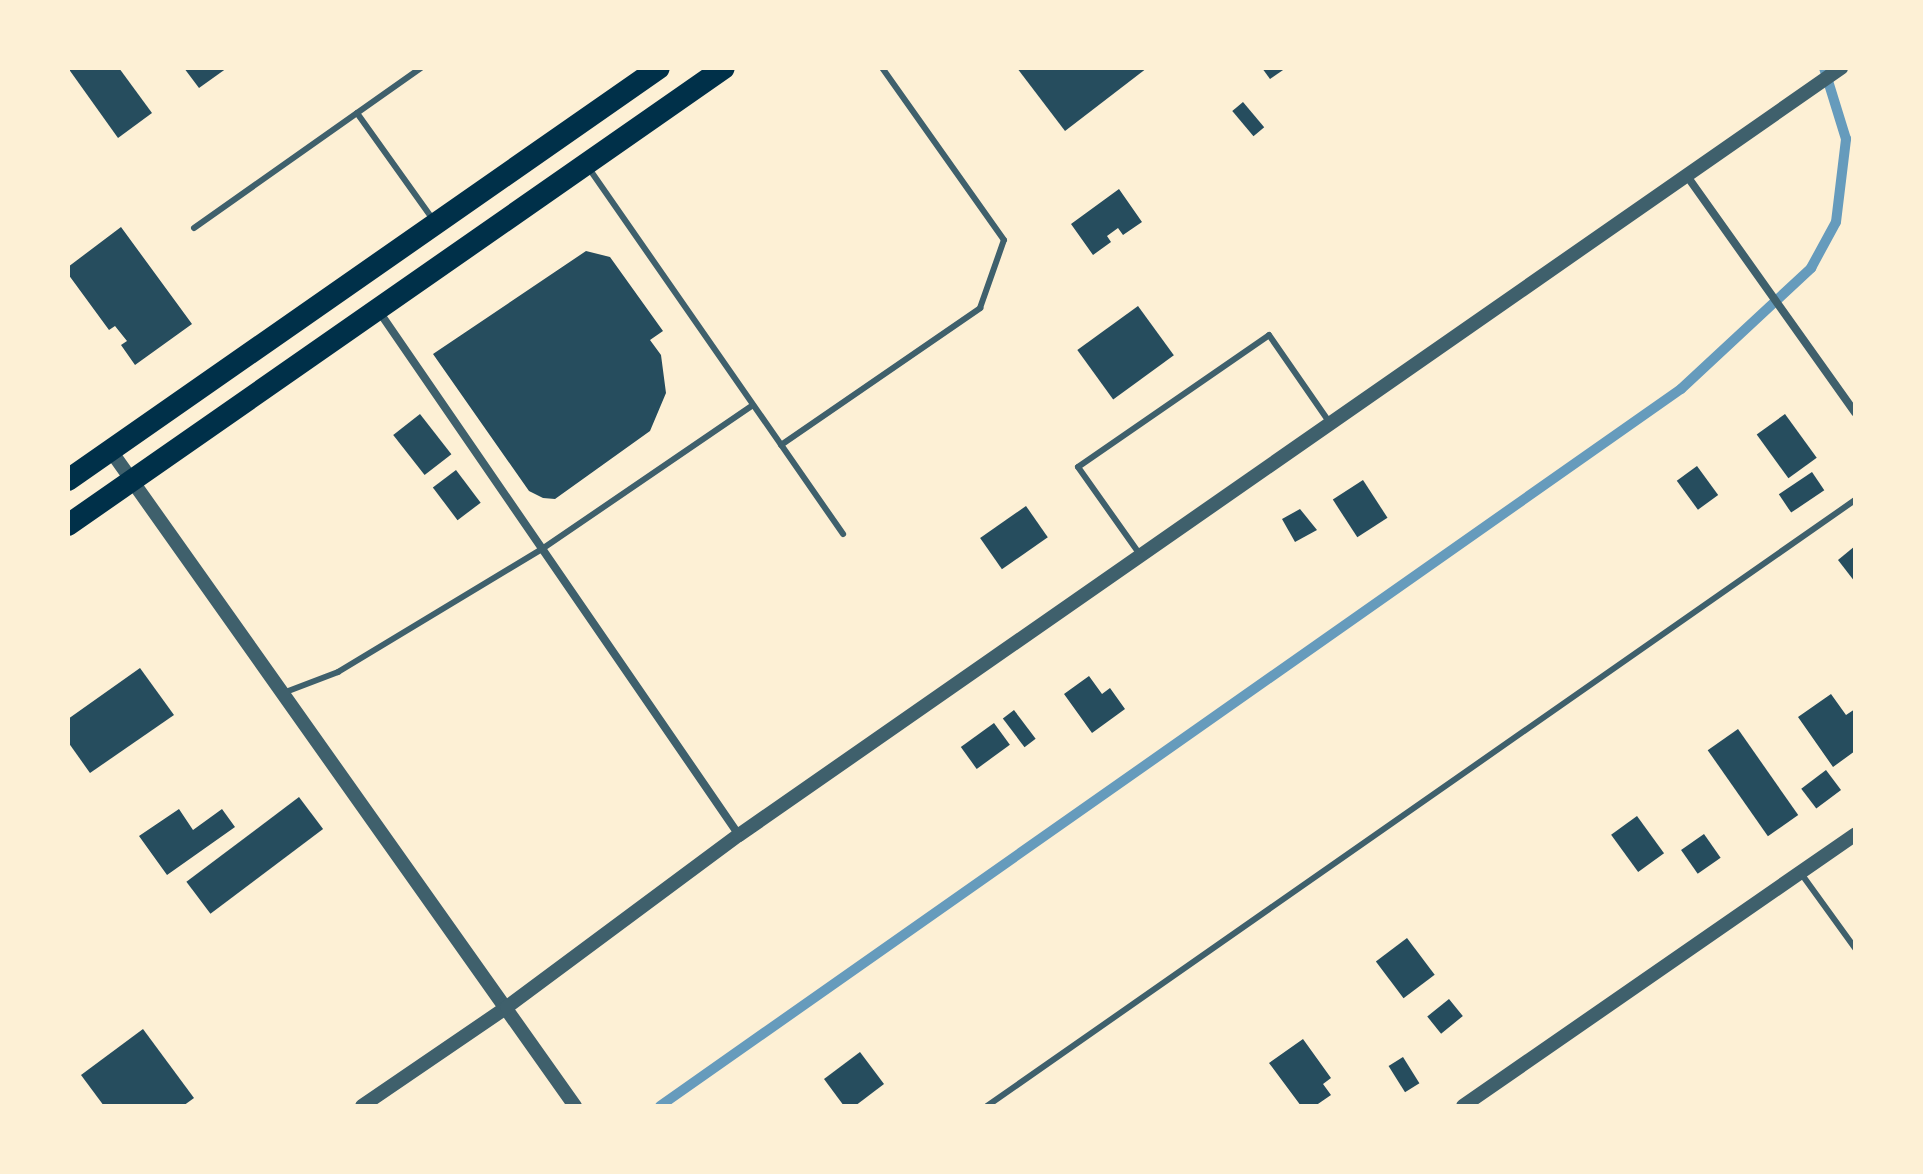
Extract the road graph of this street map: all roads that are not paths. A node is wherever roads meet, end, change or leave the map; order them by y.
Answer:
1 (421, 68) edge
2 (659, 68) edge
3 (724, 68) edge
4 (882, 68) edge
5 (1841, 68) edge
6 (357, 113) junction
7 (585, 165) junction
8 (1687, 176) junction
9 (436, 224) junction
10 (194, 228) dead end
11 (378, 309) junction
12 (753, 405) junction
13 (1855, 412) edge
14 (1331, 424) junction
15 (781, 445) junction
16 (111, 451) junction
17 (68, 480) edge
18 (132, 480) junction
19 (1855, 500) edge
20 (68, 525) edge
21 (843, 534) dead end
22 (542, 549) junction
23 (1141, 556) junction
24 (283, 693) junction
25 (739, 835) junction
26 (1855, 835) edge
27 (1800, 872) junction
28 (1855, 948) edge
29 (507, 1007) junction
30 (362, 1106) edge
31 (575, 1106) edge
32 (987, 1106) edge
33 (1463, 1106) edge

1 - 6 lane
2 - 9 highway
3 - 7 highway
4 - 15 lane
5 - 8 street
6 - 9 lane
6 - 10 lane
7 - 11 highway
7 - 12 lane
8 - 13 street
8 - 14 street
9 - 16 highway
11 - 18 highway
11 - 22 street
12 - 15 lane
12 - 22 lane
14 - 23 street
14 - 23 lane
15 - 21 lane
16 - 17 highway
16 - 18 street
18 - 20 highway
18 - 24 street
19 - 32 lane
22 - 24 lane
22 - 25 street
23 - 25 street
24 - 29 street
25 - 29 street
26 - 27 street
27 - 28 lane
27 - 33 street
29 - 30 street
29 - 31 street

